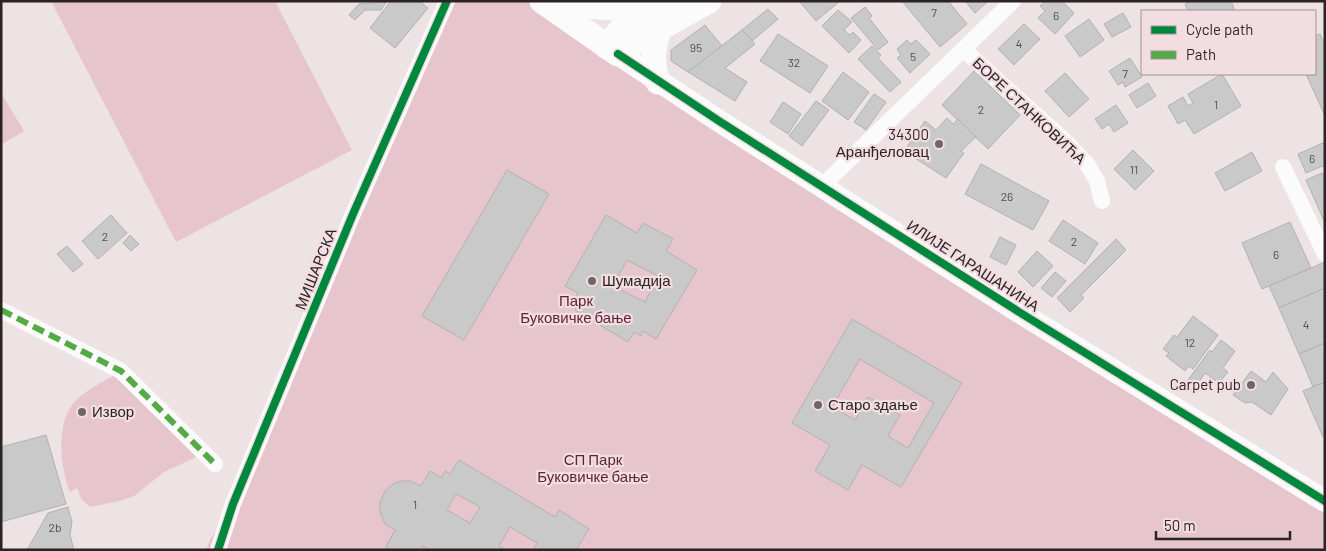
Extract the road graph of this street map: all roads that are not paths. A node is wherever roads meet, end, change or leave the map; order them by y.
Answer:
1 (447, 1) edge
2 (542, 1) edge
3 (552, 1) edge
4 (678, 1) edge
5 (709, 1) edge
6 (1013, 1) edge
7 (654, 18) junction
8 (612, 50) junction
9 (964, 50) junction
10 (658, 82) junction
11 (1283, 167) dead end
12 (822, 186) junction
13 (1102, 201) dead end
14 (1325, 254) edge
15 (1, 310) edge
16 (215, 464) dead end
17 (1321, 498) edge
18 (218, 550) edge

1 - 18 street, МИШАРСКА
2 - 8 main road, ИЛИЈЕ ГАРАШАНИНА
3 - 7 main road
4 - 7 main road
5 - 7 main road
6 - 9 street
7 - 8 main road
7 - 10 main road
8 - 10 street, ИЛИЈЕ ГАРАШАНИНА
9 - 12 street
9 - 13 street, БОРЕ СТАНКОВИЋА
10 - 12 street, ИЛИЈЕ ГАРАШАНИНА
11 - 14 street
12 - 17 street, ИЛИЈЕ ГАРАШАНИНА
15 - 16 street

